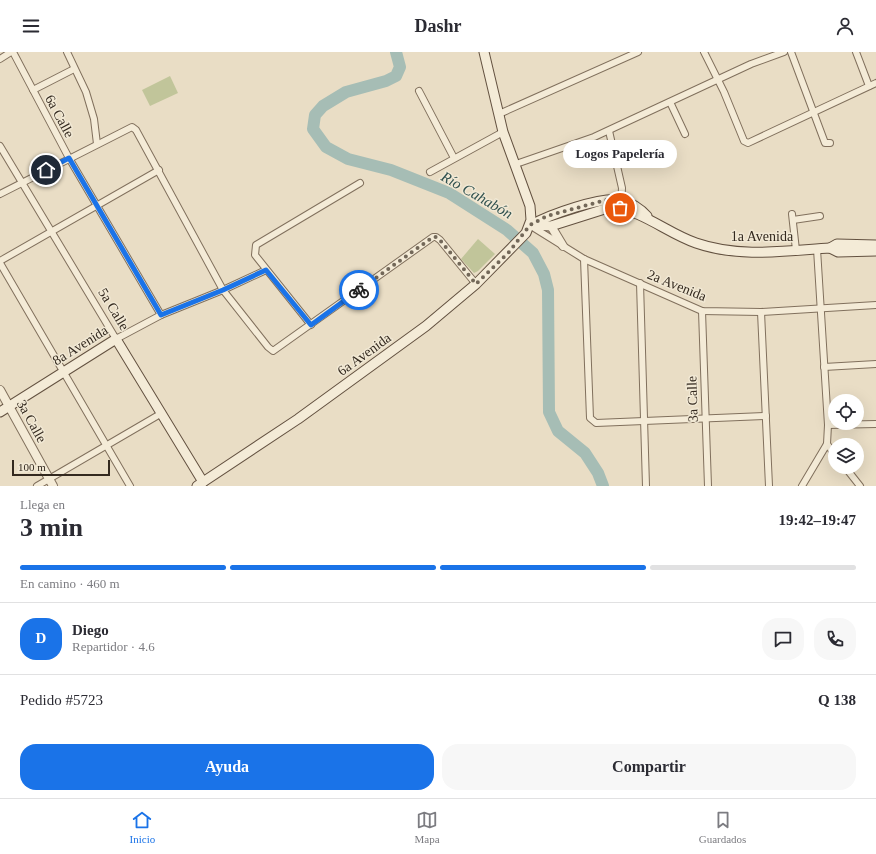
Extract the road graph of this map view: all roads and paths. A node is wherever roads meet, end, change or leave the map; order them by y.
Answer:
1 (12, 52) edge
2 (67, 52) edge
3 (484, 52) edge
4 (638, 52) edge
5 (704, 52) edge
6 (784, 52) edge
7 (791, 52) edge
8 (856, 52) edge
9 (0, 59) edge
10 (74, 69) junction
11 (718, 80) junction
12 (876, 83) edge
13 (869, 86) junction
14 (33, 90) junction
15 (419, 91) dead end
16 (670, 102) junction
17 (813, 112) junction
18 (498, 114) junction
19 (609, 131) junction
20 (503, 132) junction
21 (686, 134) dead end
22 (830, 143) dead end
23 (98, 144) junction
24 (0, 146) edge
25 (69, 158) junction
26 (454, 158) junction
27 (516, 164) junction
28 (158, 170) junction
29 (430, 172) dead end
30 (22, 182) junction
31 (360, 183) dead end
32 (0, 194) edge
33 (621, 204) junction
34 (98, 205) junction
35 (820, 216) dead end
36 (551, 226) junction
37 (528, 229) junction
38 (51, 232) junction
39 (876, 245) edge
40 (563, 246) junction
41 (830, 248) junction
42 (817, 249) junction
43 (796, 250) junction
44 (876, 251) edge
45 (584, 259) junction
46 (0, 262) edge
47 (266, 270) junction
48 (640, 283) junction
49 (476, 284) junction
50 (223, 290) junction
51 (876, 305) edge
52 (821, 309) junction
53 (702, 311) junction
54 (761, 312) junction
55 (161, 315) junction
56 (311, 325) junction
57 (116, 339) junction
58 (876, 364) edge
59 (824, 367) junction
60 (64, 372) junction
61 (0, 390) edge
62 (9, 406) junction
63 (0, 412) edge
64 (162, 413) junction
65 (766, 416) junction
66 (705, 418) junction
67 (644, 420) junction
68 (864, 424) edge
69 (876, 424) edge
70 (828, 425) joint
71 (107, 444) junction
72 (827, 444) joint
73 (851, 474) edge
74 (51, 482) edge
75 (202, 485) edge
76 (37, 486) edge
77 (130, 486) edge
78 (646, 486) edge
79 (708, 486) edge
80 (769, 486) edge
81 (802, 486) edge
82 (860, 486) edge

1 - 9 street
1 - 14 street, 6a Calle
2 - 10 street
3 - 18 main road
4 - 18 street
5 - 11 street
6 - 11 street
7 - 17 street
8 - 13 street
10 - 14 street
10 - 23 street
11 - 16 street
11 - 17 street
12 - 13 street
13 - 17 street
14 - 25 street, 6a Calle
15 - 26 street
16 - 19 street
16 - 21 street
17 - 22 street
18 - 20 main road
19 - 27 street
19 - 33 street
20 - 26 street
20 - 27 main road
23 - 25 street
23 - 28 street
24 - 30 street, 5a Calle
25 - 30 street
25 - 34 street, 6a Calle
26 - 29 street
27 - 37 main road
28 - 34 street
28 - 50 street
30 - 32 street
30 - 38 street, 5a Calle
31 - 47 street
33 - 36 main road
33 - 37 main road
33 - 43 main road, 1a Avenida
34 - 38 street
34 - 55 street, 6a Calle
35 - 43 street
36 - 37 main road
36 - 40 street
37 - 40 street, 2a Avenida
37 - 49 main road, 6a Avenida
38 - 46 street
38 - 57 street, 5a Calle
39 - 41 main road, 1a Avenida
40 - 45 street, 2a Avenida
41 - 42 main road, 1a Avenida
41 - 44 main road, 1a Avenida
42 - 43 main road, 1a Avenida
42 - 52 street
45 - 48 street, 2a Avenida
45 - 67 street
46 - 60 street
47 - 50 street, 8a Avenida
47 - 56 street
48 - 53 street, 2a Avenida
48 - 67 street
49 - 56 street
49 - 75 main road, 6a Avenida
50 - 55 street, 8a Avenida
50 - 56 street
51 - 52 street, 2a Avenida
52 - 54 street, 2a Avenida
52 - 59 street
53 - 54 street, 2a Avenida
53 - 66 street, 3a Calle
54 - 65 street
55 - 57 street, 8a Avenida
57 - 60 main road, 8a Avenida
57 - 64 main road, 5a Calle
58 - 59 street
59 - 70 street
60 - 62 main road, 8a Avenida
60 - 71 street
61 - 62 street, 3a Calle
62 - 63 main road, 8a Avenida
62 - 74 street, 3a Calle
64 - 71 street
64 - 75 main road, 5a Calle
65 - 66 street
65 - 80 street
66 - 67 street
66 - 79 street, 3a Calle
67 - 78 street
68 - 69 street
70 - 72 street
71 - 74 street
71 - 77 street
72 - 81 street
73 - 82 street
74 - 76 street

